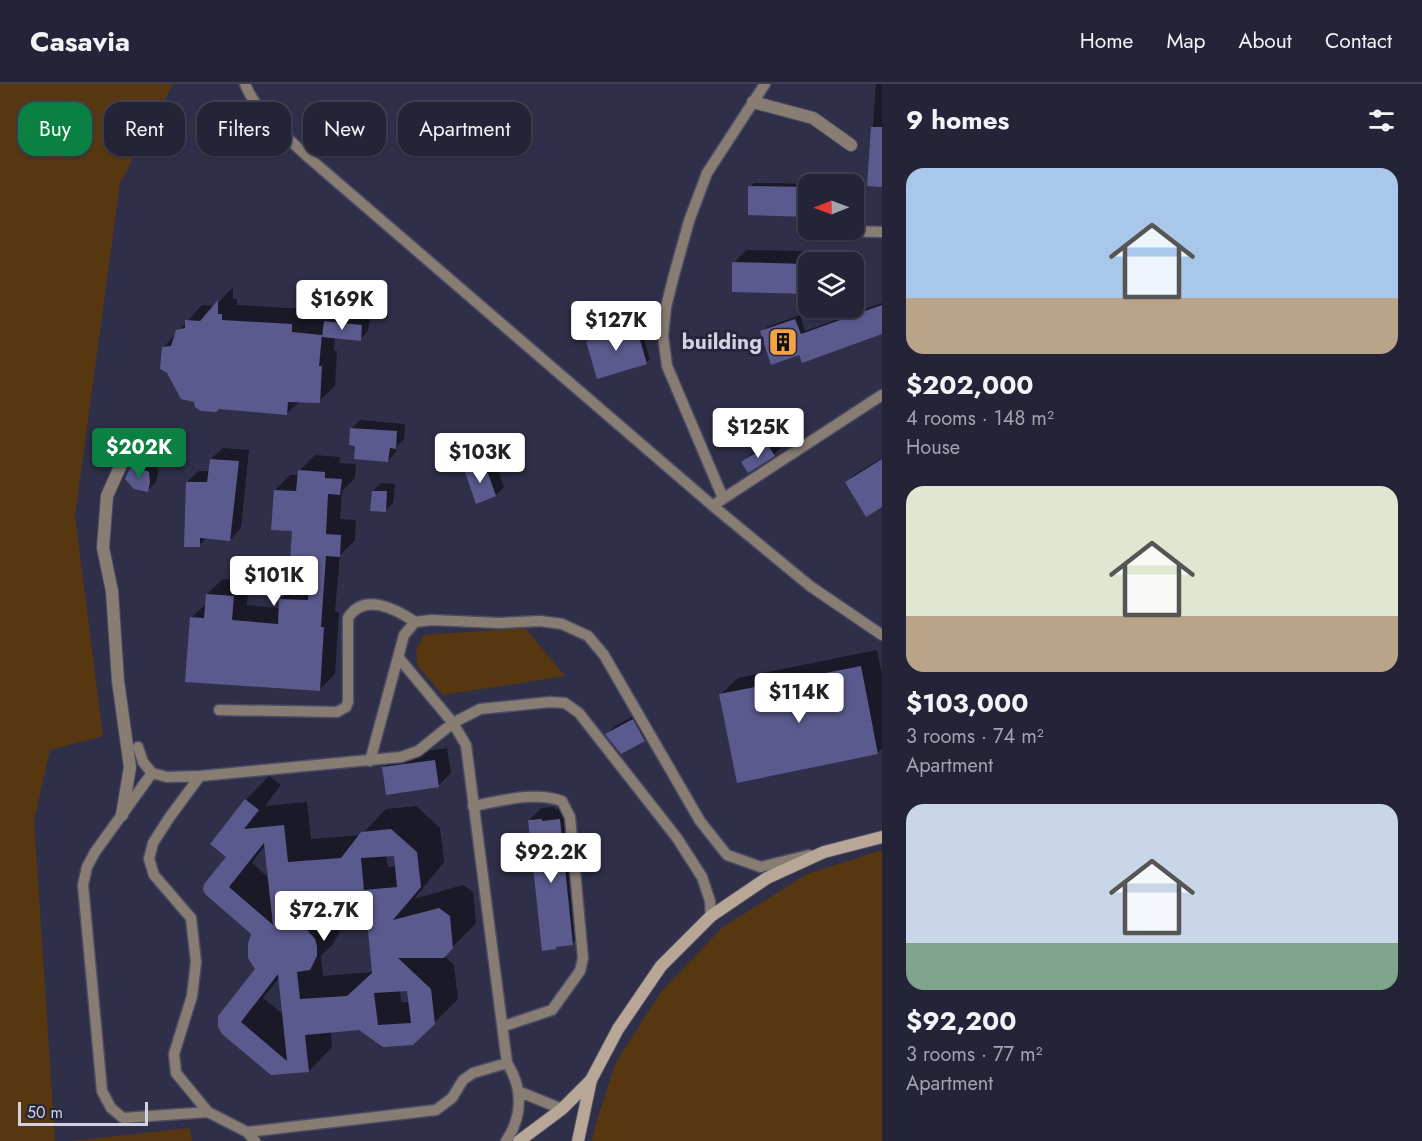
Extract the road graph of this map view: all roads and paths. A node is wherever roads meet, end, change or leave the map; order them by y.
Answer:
1 (245, 84) edge
2 (765, 84) edge
3 (753, 102) junction
4 (851, 145) dead end
5 (864, 231) edge
6 (882, 232) edge
7 (882, 395) edge
8 (131, 442) dead end
9 (723, 498) junction
10 (713, 506) junction
11 (415, 622) junction
12 (882, 635) edge
13 (398, 657) junction
14 (219, 710) dead end
15 (453, 723) junction
16 (138, 747) dead end
17 (370, 761) junction
18 (152, 773) junction
19 (201, 776) junction
20 (473, 806) junction
21 (122, 815) junction
22 (882, 837) edge
23 (824, 852) junction
24 (711, 916) junction
25 (504, 1026) junction
26 (507, 1063) junction
27 (591, 1080) junction
28 (520, 1092) junction
29 (562, 1108) junction
30 (208, 1112) junction
31 (247, 1132) junction
32 (255, 1141) edge
33 (506, 1141) edge
34 (519, 1141) edge
35 (578, 1141) edge

1 - 10 lane
2 - 3 lane
3 - 4 street
3 - 9 lane
5 - 6 lane
7 - 9 lane
8 - 21 street
9 - 10 lane
10 - 12 lane
11 - 13 lane
11 - 14 lane
11 - 23 lane
13 - 15 lane
13 - 17 lane
15 - 17 lane
15 - 20 lane
15 - 24 lane
16 - 18 lane
17 - 19 lane
18 - 19 lane
18 - 21 lane
19 - 30 lane
20 - 25 lane
20 - 25 lane
21 - 30 lane
22 - 23 main road
23 - 24 main road
24 - 27 main road
25 - 26 lane
26 - 28 lane
26 - 31 lane
27 - 29 main road
27 - 35 main road
28 - 29 lane
28 - 33 lane
29 - 34 main road
30 - 31 lane
31 - 32 lane

